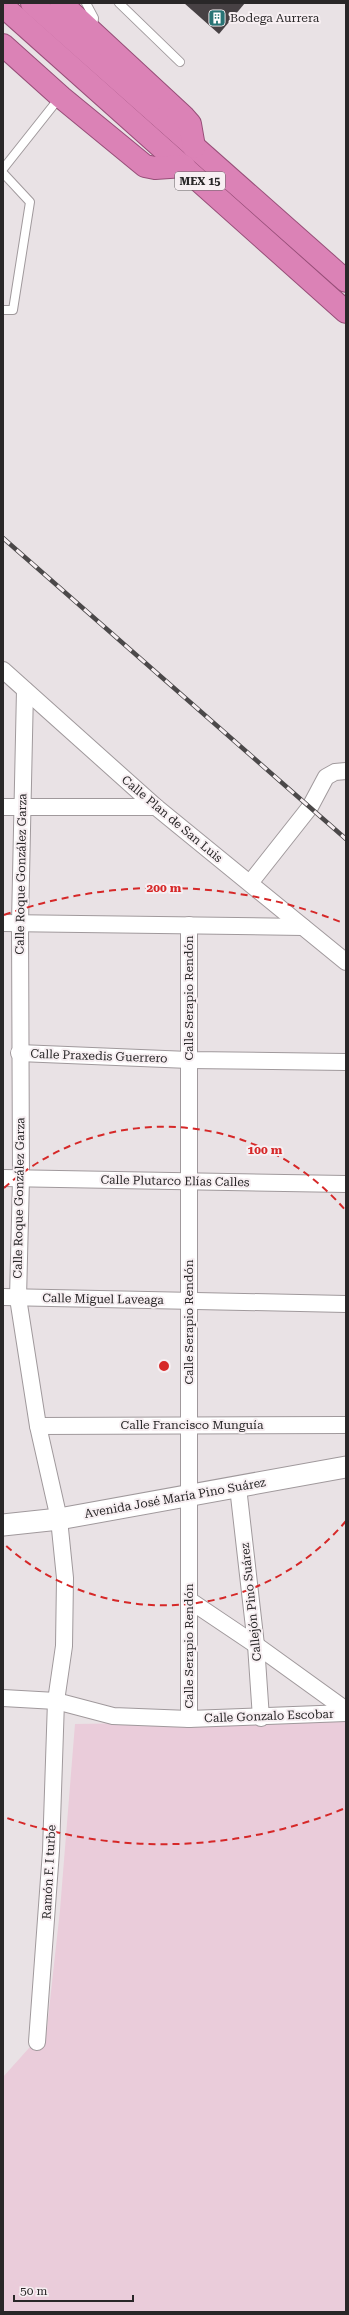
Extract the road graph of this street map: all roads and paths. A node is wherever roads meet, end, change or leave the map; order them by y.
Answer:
1 (32, 3) edge
2 (61, 3) edge
3 (86, 3) edge
4 (119, 3) edge
5 (3, 6) edge
6 (93, 33) junction
7 (3, 45) edge
8 (180, 62) dead end
9 (61, 96) junction
10 (189, 157) junction
11 (3, 168) edge
12 (3, 174) edge
13 (346, 280) edge
14 (3, 310) edge
15 (346, 312) edge
16 (3, 670) edge
17 (25, 690) junction
18 (346, 771) edge
19 (3, 807) edge
20 (22, 807) junction
21 (156, 807) junction
22 (250, 883) junction
23 (3, 923) edge
24 (20, 923) junction
25 (189, 925) junction
26 (303, 927) junction
27 (346, 962) edge
28 (19, 1053) junction
29 (189, 1060) junction
30 (346, 1062) edge
31 (3, 1178) edge
32 (21, 1178) junction
33 (189, 1181) junction
34 (346, 1184) edge
35 (11, 1298) edge
36 (189, 1301) junction
37 (346, 1304) edge
38 (189, 1425) junction
39 (346, 1425) edge
40 (38, 1426) junction
41 (346, 1467) edge
42 (238, 1487) junction
43 (189, 1497) junction
44 (59, 1519) junction
45 (3, 1525) edge
46 (189, 1600) junction
47 (256, 1645) junction
48 (3, 1698) edge
49 (56, 1701) junction
50 (346, 1711) edge
51 (261, 1718) junction
52 (189, 1719) junction
53 (37, 2042) dead end

1 - 10 highway, MEX 15
2 - 6 highway
3 - 6 lane
4 - 8 lane
5 - 10 highway, MEX 15
6 - 10 highway
7 - 9 highway
9 - 10 highway
9 - 11 lane
10 - 13 highway, MEX 15
10 - 15 highway, MEX 15
12 - 14 lane
16 - 17 street, Calle Plan de San Luis
17 - 20 street, Calle Roque González Garza
17 - 21 street, Calle Plan de San Luis
18 - 22 street
19 - 20 street
20 - 21 street
20 - 24 street, Calle Roque González Garza
21 - 22 street, Calle Plan de San Luis
22 - 26 street, Calle Plan de San Luis
23 - 24 street
24 - 25 street
24 - 28 street, Calle Roque González Garza
25 - 26 street
25 - 29 street, Calle Serapio Rendón
26 - 27 street, Calle Plan de San Luis
28 - 29 street, Calle Praxedis Guerrero
28 - 32 street, Calle Roque González Garza
29 - 30 street, Calle Praxedis Guerrero
29 - 33 street, Calle Serapio Rendón
31 - 32 street, Calle Plutarco Elías Calles
32 - 33 street, Calle Plutarco Elías Calles
32 - 35 street, Calle Roque González Garza
33 - 34 street, Calle Plutarco Elías Calles
33 - 36 street, Calle Serapio Rendón
35 - 36 street, Calle Miguel Laveaga
35 - 40 street, Calle Roque González Garza
36 - 37 street, Calle Miguel Laveaga
36 - 38 street, Calle Serapio Rendón
38 - 39 street, Calle Francisco Munguía
38 - 40 street, Calle Francisco Munguía
38 - 43 street, Calle Serapio Rendón
40 - 44 street, Calle Roque González Garza
41 - 42 street, Avenida José María Pino Suárez
42 - 43 street, Avenida José María Pino Suárez
42 - 47 street, Callejón Pino Suárez
43 - 44 street, Avenida José María Pino Suárez
43 - 46 street, Calle Serapio Rendón
44 - 45 street, Avenida José María Pino Suárez
44 - 49 street, Calle Roque González Garza
46 - 47 street
46 - 52 street, Calle Serapio Rendón
47 - 50 street
47 - 51 street, Callejón Pino Suárez
48 - 49 street, Calle Gonzalo Escobar
49 - 52 street, Calle Gonzalo Escobar
49 - 53 street, Ramón F. I turbe
50 - 51 street, Calle Gonzalo Escobar
51 - 52 street, Calle Gonzalo Escobar

